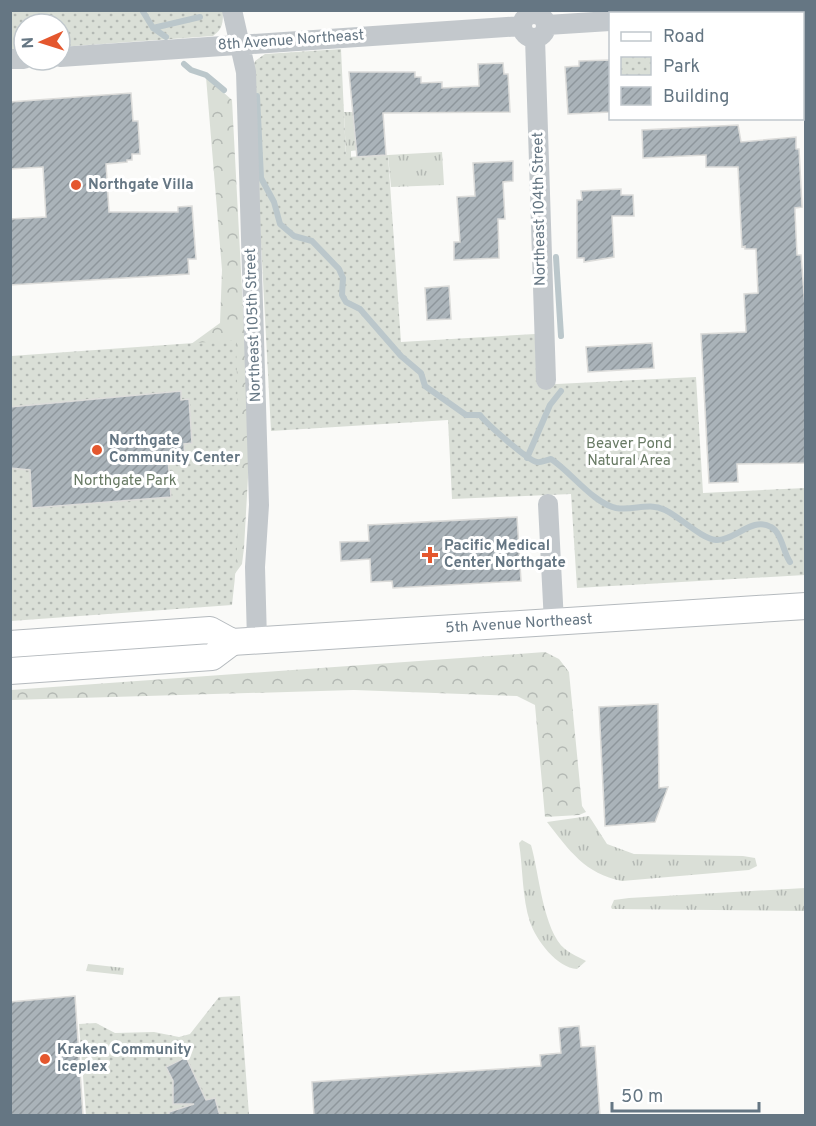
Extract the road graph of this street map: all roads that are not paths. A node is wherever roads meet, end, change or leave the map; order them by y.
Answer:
1 (232, 10) edge
2 (767, 10) edge
3 (744, 12) edge
4 (609, 21) edge
5 (534, 23) edge
6 (240, 45) junction
7 (72, 56) edge
8 (546, 380) dead end
9 (548, 504) dead end
10 (806, 606) edge
11 (554, 623) junction
12 (245, 641) junction
13 (10, 644) edge
14 (10, 671) edge

1 - 6 street, Northeast 105th Street
2 - 3 street
4 - 5 street, 8th Avenue Northeast
5 - 6 street, 8th Avenue Northeast
5 - 8 street, Northeast 104th Street
6 - 7 street, 8th Avenue Northeast
6 - 12 street, Northeast 105th Street
9 - 11 street
10 - 11 main road, 5th Avenue Northeast
11 - 12 main road, 5th Avenue Northeast
12 - 13 main road, 5th Avenue Northeast
12 - 14 main road, 5th Avenue Northeast

